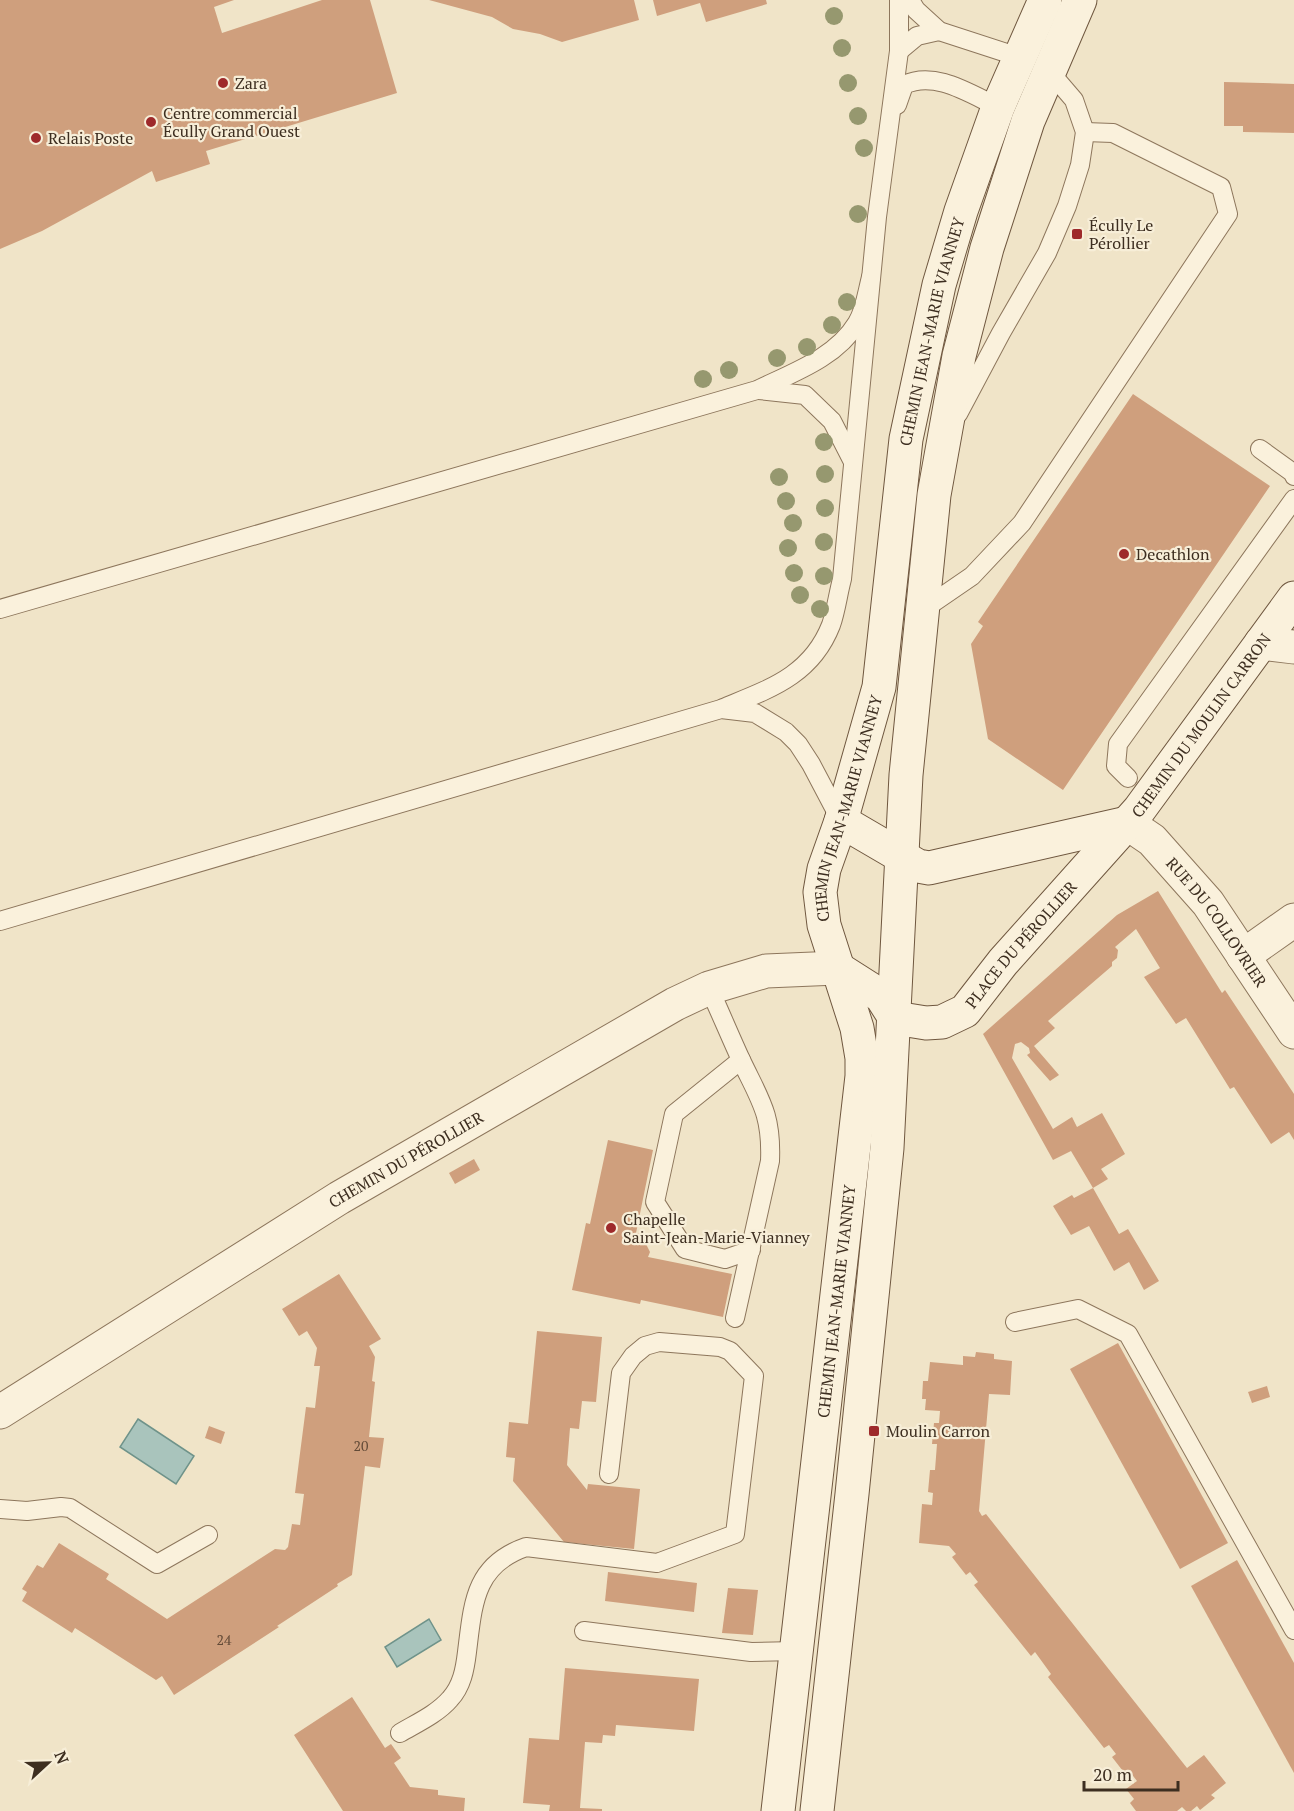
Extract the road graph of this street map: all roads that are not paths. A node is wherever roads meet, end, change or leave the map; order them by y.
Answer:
1 (899, 0) edge
2 (910, 0) edge
3 (1045, 0) edge
4 (1080, 0) edge
5 (939, 31) junction
6 (899, 51) junction
7 (1019, 57) junction
8 (1050, 72) junction
9 (998, 107) junction
10 (890, 121) junction
11 (1028, 121) junction
12 (1085, 132) junction
13 (871, 278) junction
14 (757, 390) junction
15 (944, 441) junction
16 (1260, 449) dead end
17 (853, 462) junction
18 (1294, 476) edge
19 (1294, 499) edge
20 (1294, 598) edge
21 (0, 609) edge
22 (921, 611) junction
23 (1261, 643) junction
24 (1294, 647) edge
25 (721, 709) junction
26 (1128, 777) dead end
27 (841, 821) junction
28 (1128, 823) junction
29 (902, 855) junction
30 (1294, 920) edge
31 (0, 921) edge
32 (1243, 956) junction
33 (837, 968) junction
34 (709, 988) junction
35 (895, 1018) junction
36 (1294, 1032) edge
37 (741, 1060) junction
38 (751, 1250) junction
39 (735, 1318) dead end
40 (1015, 1322) dead end
41 (0, 1412) edge
42 (609, 1474) dead end
43 (0, 1509) edge
44 (208, 1535) dead end
45 (1294, 1630) edge
46 (584, 1631) dead end
47 (796, 1650) junction
48 (400, 1733) dead end
49 (778, 1811) edge
50 (817, 1811) edge

1 - 6 lane
2 - 5 lane
3 - 7 street, CHEMIN JEAN-MARIE VIANNEY
4 - 8 street, CHEMIN JEAN-MARIE VIANNEY
5 - 6 lane
5 - 7 lane
6 - 10 lane
7 - 8 street
7 - 9 street, CHEMIN JEAN-MARIE VIANNEY
8 - 11 street, CHEMIN JEAN-MARIE VIANNEY
8 - 12 lane
9 - 10 lane
9 - 11 street
9 - 27 street, CHEMIN JEAN-MARIE VIANNEY
10 - 13 lane
11 - 15 street, CHEMIN JEAN-MARIE VIANNEY
12 - 15 lane
12 - 22 lane
13 - 14 lane
13 - 17 lane
14 - 17 lane
14 - 21 lane
15 - 22 street, CHEMIN JEAN-MARIE VIANNEY
16 - 18 lane
17 - 25 lane
19 - 26 lane
20 - 23 street, CHEMIN DU MOULIN CARRON
22 - 29 street, CHEMIN JEAN-MARIE VIANNEY
23 - 24 street
23 - 28 street, CHEMIN DU MOULIN CARRON
25 - 27 lane
25 - 31 lane
27 - 29 street
27 - 33 street, CHEMIN JEAN-MARIE VIANNEY
28 - 29 street
28 - 32 street, RUE DU COLLOVRIER
28 - 35 street, PLACE DU PÉROLLIER
29 - 35 street, CHEMIN JEAN-MARIE VIANNEY
30 - 32 street
32 - 36 street, RUE DU COLLOVRIER
33 - 34 street, CHEMIN DU PÉROLLIER
33 - 35 street
33 - 47 street, CHEMIN JEAN-MARIE VIANNEY
34 - 37 lane
34 - 41 street, CHEMIN DU PÉROLLIER
35 - 50 street, CHEMIN JEAN-MARIE VIANNEY
37 - 38 lane
37 - 38 lane
38 - 39 lane
40 - 45 lane
42 - 48 lane
43 - 44 lane
46 - 47 lane
47 - 49 street, CHEMIN JEAN-MARIE VIANNEY

